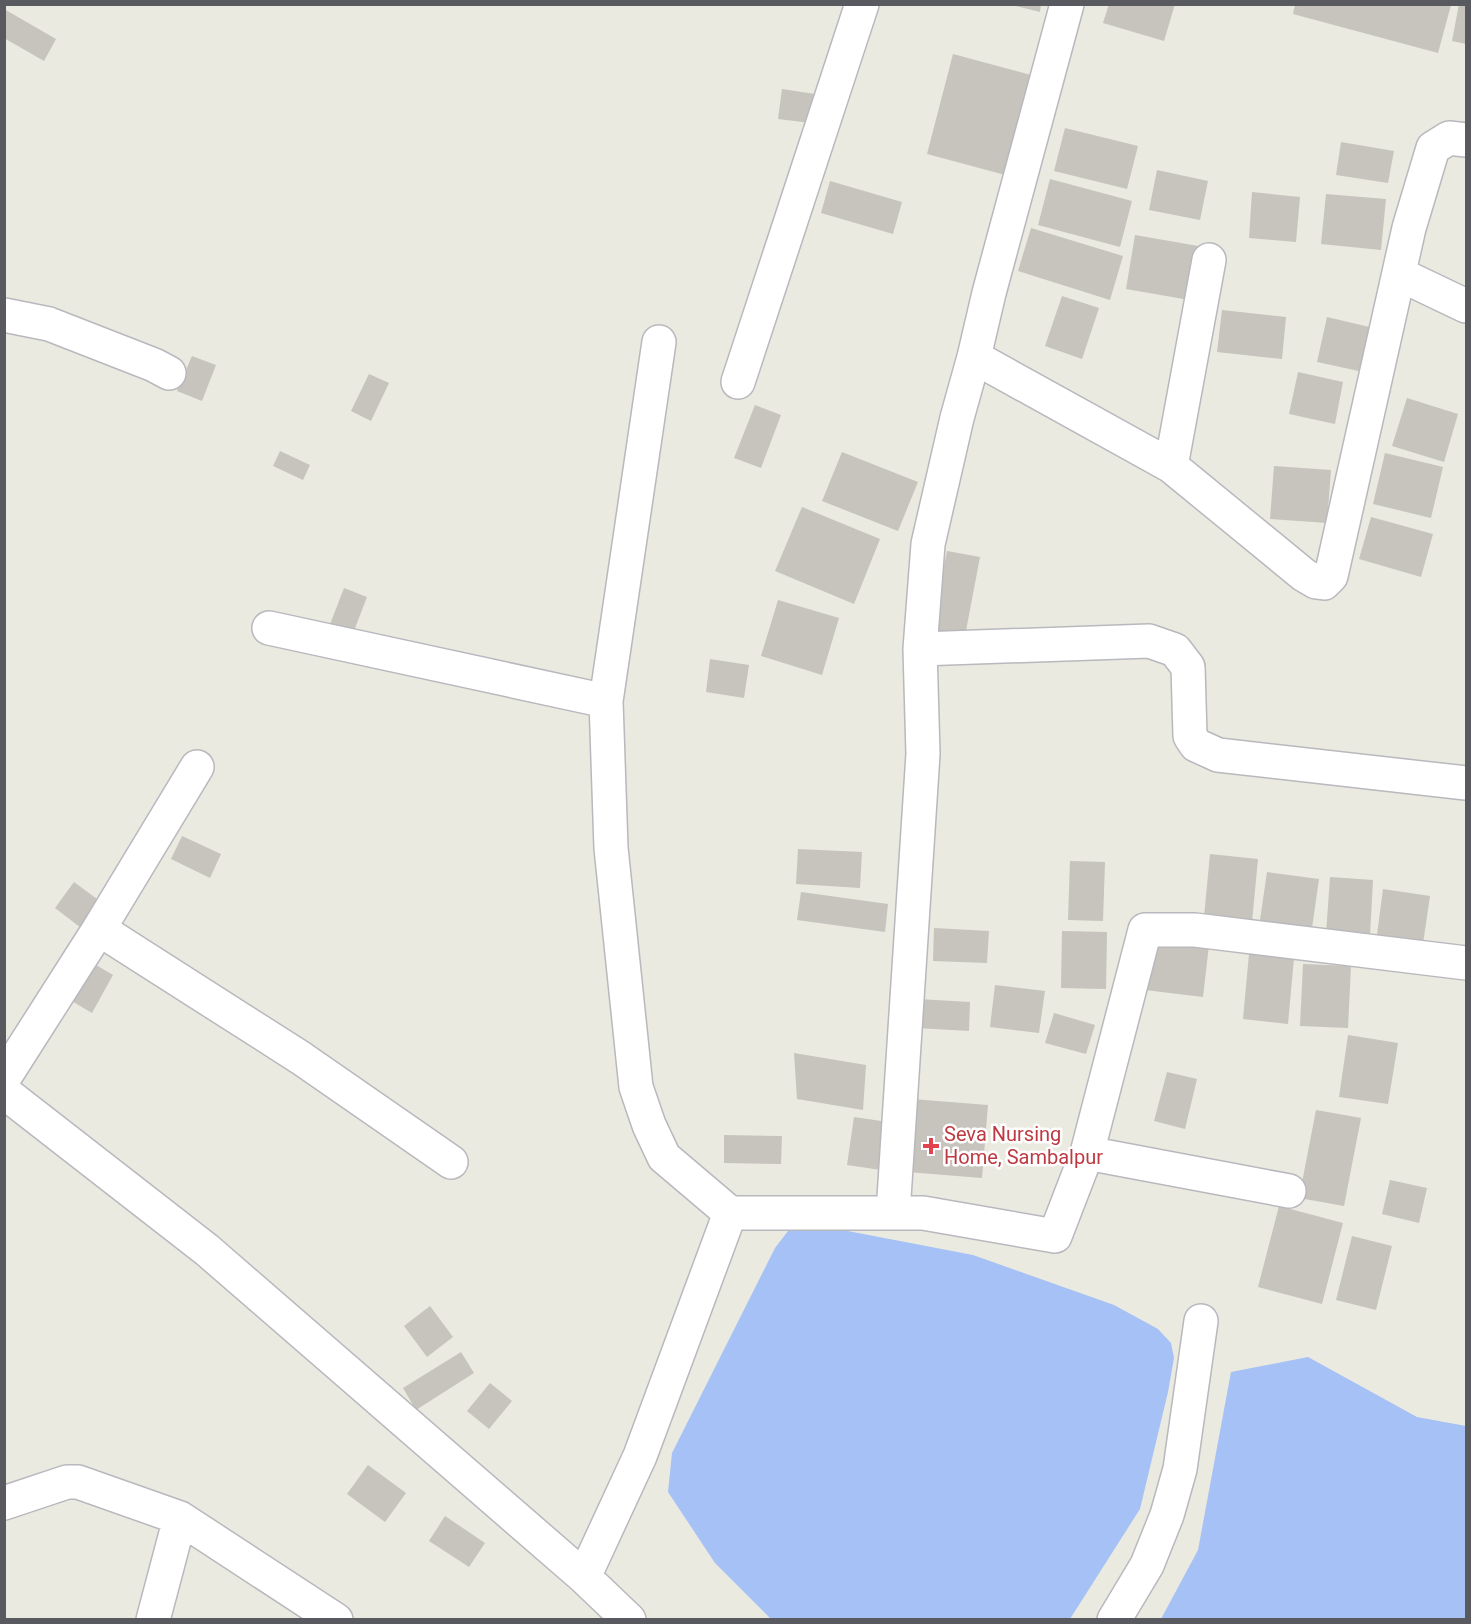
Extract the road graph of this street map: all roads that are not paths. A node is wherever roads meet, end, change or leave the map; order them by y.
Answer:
1 (862, 4) edge
2 (1067, 4) edge
3 (1467, 140) edge
4 (1209, 260) dead end
5 (1399, 274) junction
6 (1467, 306) edge
7 (4, 315) edge
8 (659, 342) dead end
9 (972, 365) junction
10 (169, 373) dead end
11 (738, 382) dead end
12 (1171, 465) junction
13 (269, 628) dead end
14 (920, 649) junction
15 (606, 701) junction
16 (197, 767) dead end
17 (1467, 783) edge
18 (99, 929) junction
19 (1466, 963) edge
20 (4, 1078) edge
21 (4, 1092) edge
22 (1087, 1153) junction
23 (451, 1162) dead end
24 (1289, 1191) dead end
25 (730, 1213) junction
26 (893, 1213) junction
27 (1201, 1321) dead end
28 (4, 1503) edge
29 (180, 1518) junction
30 (584, 1577) junction
31 (153, 1620) edge
32 (336, 1620) edge
33 (629, 1620) edge
34 (1114, 1620) edge

1 - 11 street
2 - 9 street
3 - 5 street
4 - 12 street
5 - 6 street
5 - 12 street
7 - 10 street
8 - 15 street
9 - 12 street
9 - 14 street
13 - 15 street
14 - 17 street
14 - 26 street
15 - 25 street
16 - 18 street
18 - 20 street
18 - 23 street
19 - 22 street
21 - 30 street
22 - 24 street
22 - 26 street
25 - 26 street
25 - 30 street
27 - 34 street
28 - 29 street
29 - 31 street
29 - 32 street
30 - 33 street

